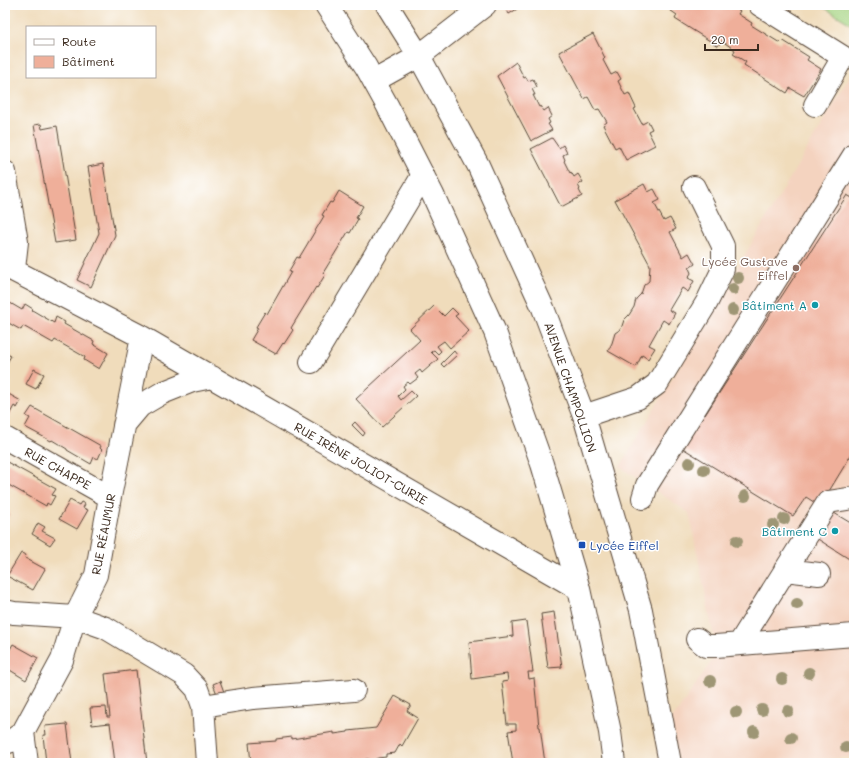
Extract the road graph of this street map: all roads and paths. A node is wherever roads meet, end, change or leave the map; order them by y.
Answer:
1 (326, 5) edge
2 (387, 5) edge
3 (485, 5) edge
4 (760, 5) edge
5 (419, 56) junction
6 (374, 81) junction
7 (815, 105) dead end
8 (854, 155) edge
9 (5, 172) edge
10 (423, 175) junction
11 (694, 187) dead end
12 (9, 268) edge
13 (142, 337) junction
14 (311, 362) dead end
15 (212, 377) junction
16 (584, 416) junction
17 (124, 425) junction
18 (5, 438) edge
19 (110, 497) junction
20 (643, 498) dead end
21 (854, 498) edge
22 (785, 570) junction
23 (819, 574) dead end
24 (579, 589) junction
25 (5, 611) edge
26 (75, 617) junction
27 (854, 635) edge
28 (697, 639) dead end
29 (739, 644) junction
30 (354, 690) dead end
31 (203, 706) junction
32 (14, 737) edge
33 (672, 758) edge
34 (27, 763) edge
35 (207, 763) edge
36 (614, 763) edge

1 - 6 street
2 - 5 street, AVENUE CHAMPOLLION
3 - 5 street
4 - 7 street
5 - 6 street
5 - 16 street, AVENUE CHAMPOLLION
6 - 10 street
8 - 20 street
9 - 12 street
10 - 14 street
10 - 24 street
11 - 16 street
12 - 13 street
13 - 15 street, RUE IRÈNE JOLIOT-CURIE
13 - 17 street, RUE RÉAUMUR
15 - 17 street, RUE RÉAUMUR
15 - 24 street, RUE IRÈNE JOLIOT-CURIE
16 - 33 street, AVENUE CHAMPOLLION
17 - 19 street, RUE RÉAUMUR
18 - 19 street, RUE CHAPPE
19 - 26 street, RUE RÉAUMUR
21 - 22 street
22 - 23 street
22 - 29 street
24 - 36 street
25 - 26 street
26 - 31 street
26 - 32 street, RUE RÉAUMUR
27 - 29 street
28 - 29 street
30 - 31 street
31 - 35 street
32 - 34 street

